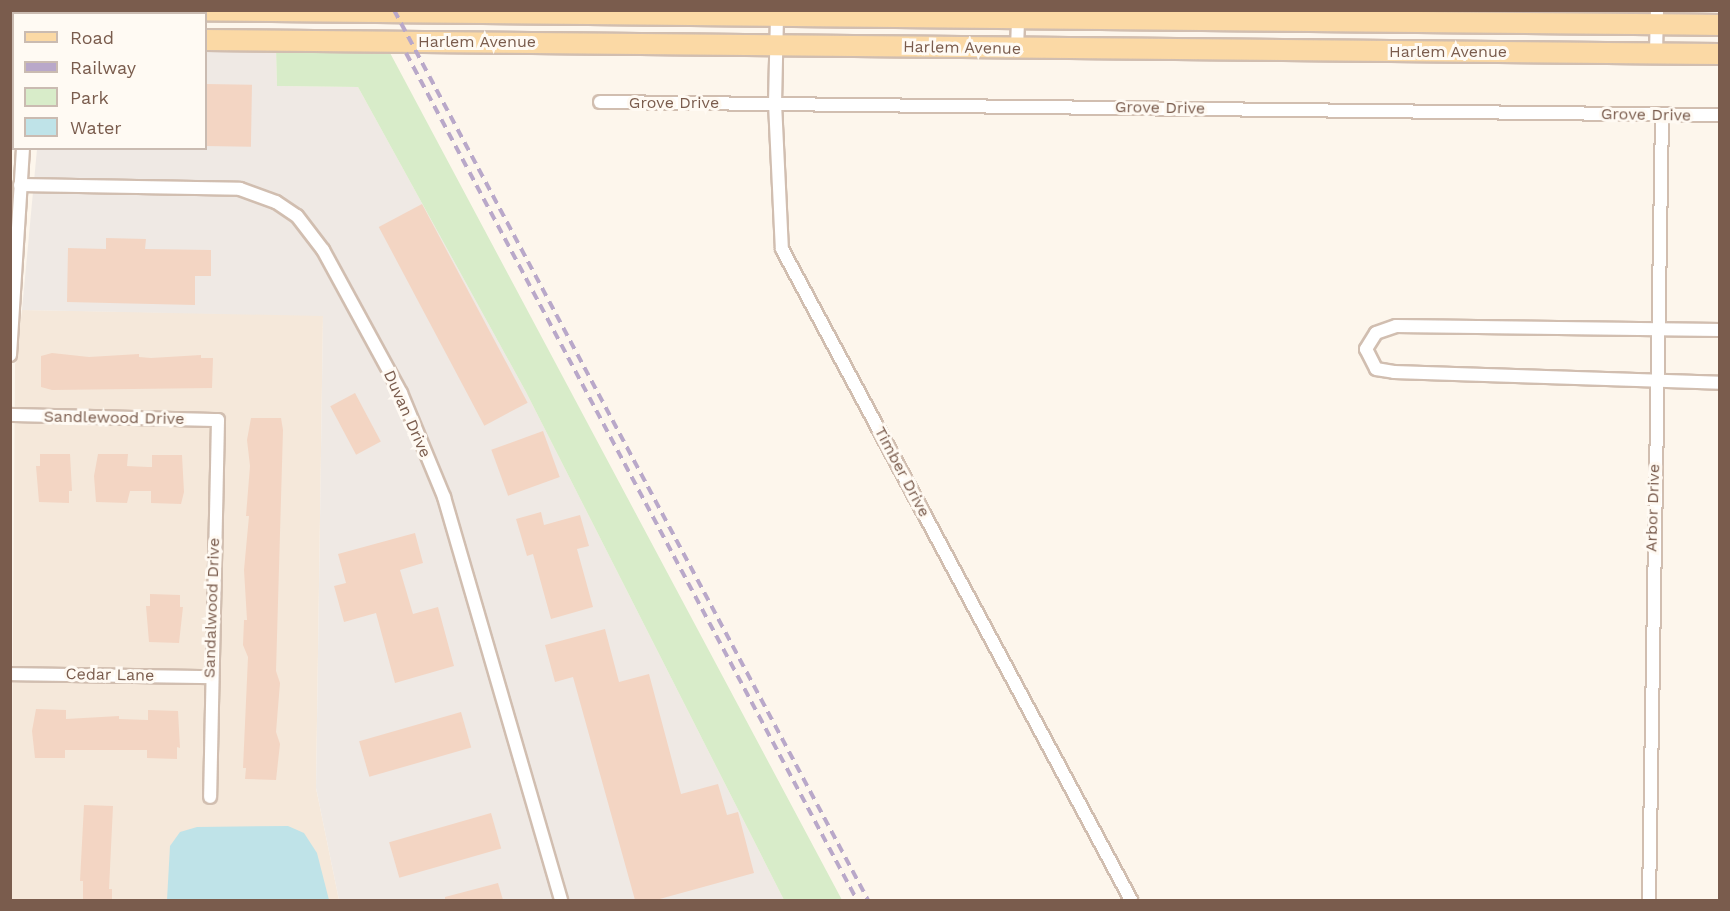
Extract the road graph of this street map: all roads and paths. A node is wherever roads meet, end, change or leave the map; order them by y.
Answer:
1 (166, 10) edge
2 (1018, 15) edge
3 (777, 16) junction
4 (1657, 17) edge
5 (1257, 21) junction
6 (1719, 25) edge
7 (207, 40) edge
8 (777, 44) junction
9 (1017, 49) junction
10 (1257, 51) junction
11 (1656, 53) junction
12 (1719, 54) edge
13 (600, 102) dead end
14 (775, 103) junction
15 (1662, 115) junction
16 (1719, 115) edge
17 (23, 150) edge
18 (20, 185) junction
19 (1658, 329) junction
20 (1719, 330) edge
21 (10, 356) edge
22 (1656, 381) junction
23 (1719, 383) edge
24 (10, 415) edge
25 (218, 420) joint
26 (10, 674) edge
27 (210, 677) junction
28 (210, 797) dead end
29 (561, 900) edge
30 (1131, 900) edge
31 (1649, 900) edge

1 - 3 main road, Harlem Avenue
2 - 3 main road, Harlem Avenue
2 - 5 main road, Harlem Avenue
2 - 9 street
3 - 8 street, Timber Drive
4 - 5 main road, Harlem Avenue
4 - 6 main road, Harlem Avenue
4 - 11 street
5 - 10 main road
7 - 8 main road, Harlem Avenue
8 - 9 main road, Harlem Avenue
8 - 14 street, Timber Drive
9 - 10 main road, Harlem Avenue
10 - 11 main road, Harlem Avenue
11 - 12 main road, Harlem Avenue
13 - 14 street, Grove Drive
14 - 15 street, Grove Drive
14 - 30 street, Timber Drive
15 - 16 street, Grove Drive
15 - 19 street, Arbor Drive
17 - 18 street
18 - 21 street
18 - 29 street, Duvan Drive
19 - 20 street
19 - 22 street, Arbor Drive
19 - 22 street
22 - 23 street
22 - 31 street, Arbor Drive
24 - 25 street, Sandlewood Drive
25 - 27 street, Sandalwood Drive
26 - 27 street, Cedar Lane
27 - 28 street, Sandalwood Drive

